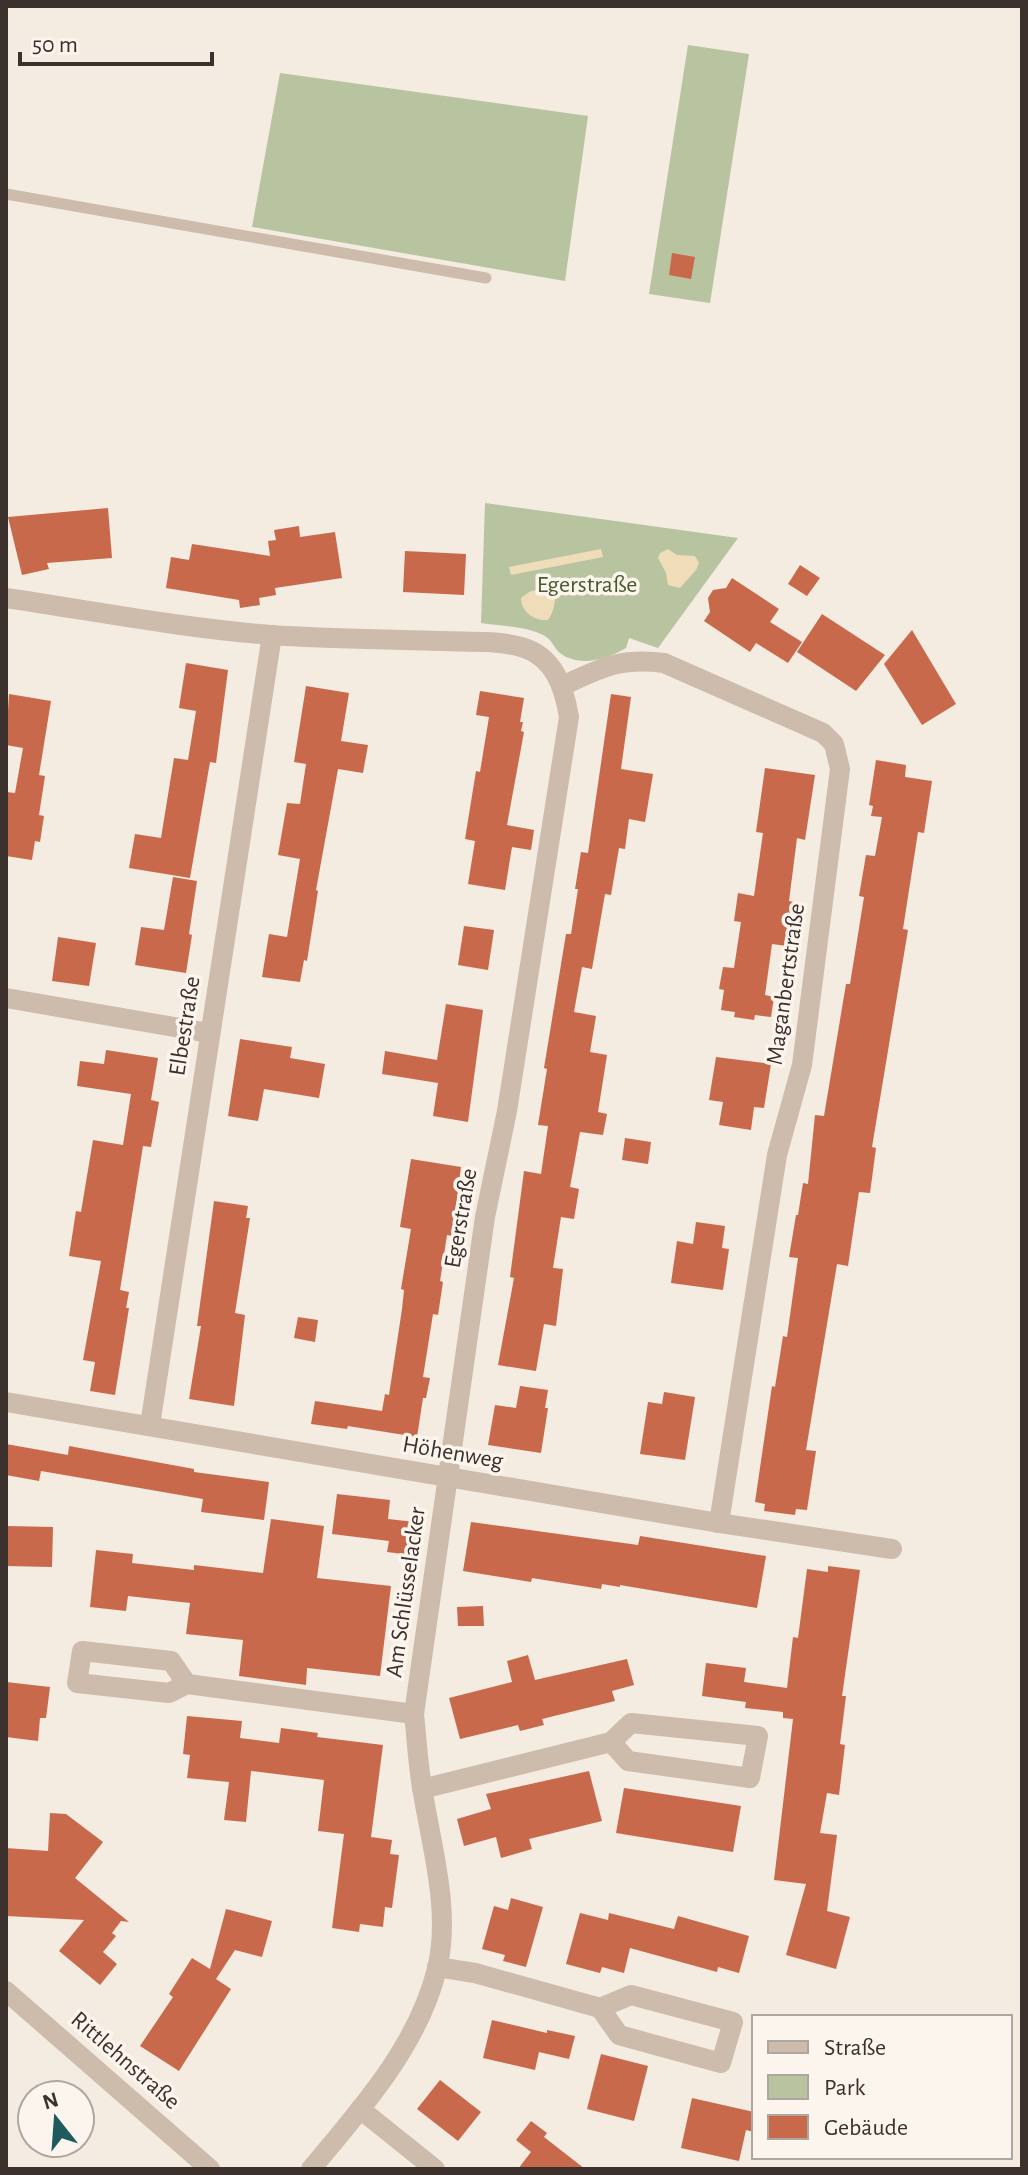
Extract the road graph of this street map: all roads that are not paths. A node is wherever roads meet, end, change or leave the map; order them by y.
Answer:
1 (6, 194) edge
2 (486, 278) dead end
3 (6, 598) edge
4 (272, 635) junction
5 (562, 686) junction
6 (6, 998) edge
7 (209, 1033) junction
8 (6, 1402) edge
9 (150, 1425) junction
10 (447, 1477) junction
11 (719, 1523) junction
12 (892, 1549) dead end
13 (187, 1684) junction
14 (414, 1714) junction
15 (611, 1742) junction
16 (422, 1789) junction
17 (437, 1967) junction
18 (6, 1991) edge
19 (600, 2008) junction
20 (360, 2109) junction
21 (210, 2169) edge
22 (311, 2169) edge
23 (435, 2169) edge

1 - 2 lane
3 - 4 street
4 - 5 street
4 - 7 street, Elbestraße
5 - 10 street, Egerstraße
5 - 11 street, Maganbertstraße
6 - 7 street
7 - 9 street, Elbestraße
8 - 9 street, Höhenweg
9 - 10 street, Höhenweg
10 - 11 street, Höhenweg
10 - 14 street, Am Schlüsselacker
11 - 12 street, Höhenweg
13 - 13 street, Am Schlüsselacker
13 - 14 street, Am Schlüsselacker
14 - 16 street, Am Schlüsselacker
15 - 15 street
15 - 16 street
16 - 17 street, Am Schlüsselacker
17 - 19 street
17 - 20 street, Am Schlüsselacker
18 - 21 street, Rittlehnstraße
19 - 19 street
20 - 22 street, Am Schlüsselacker
20 - 23 street

